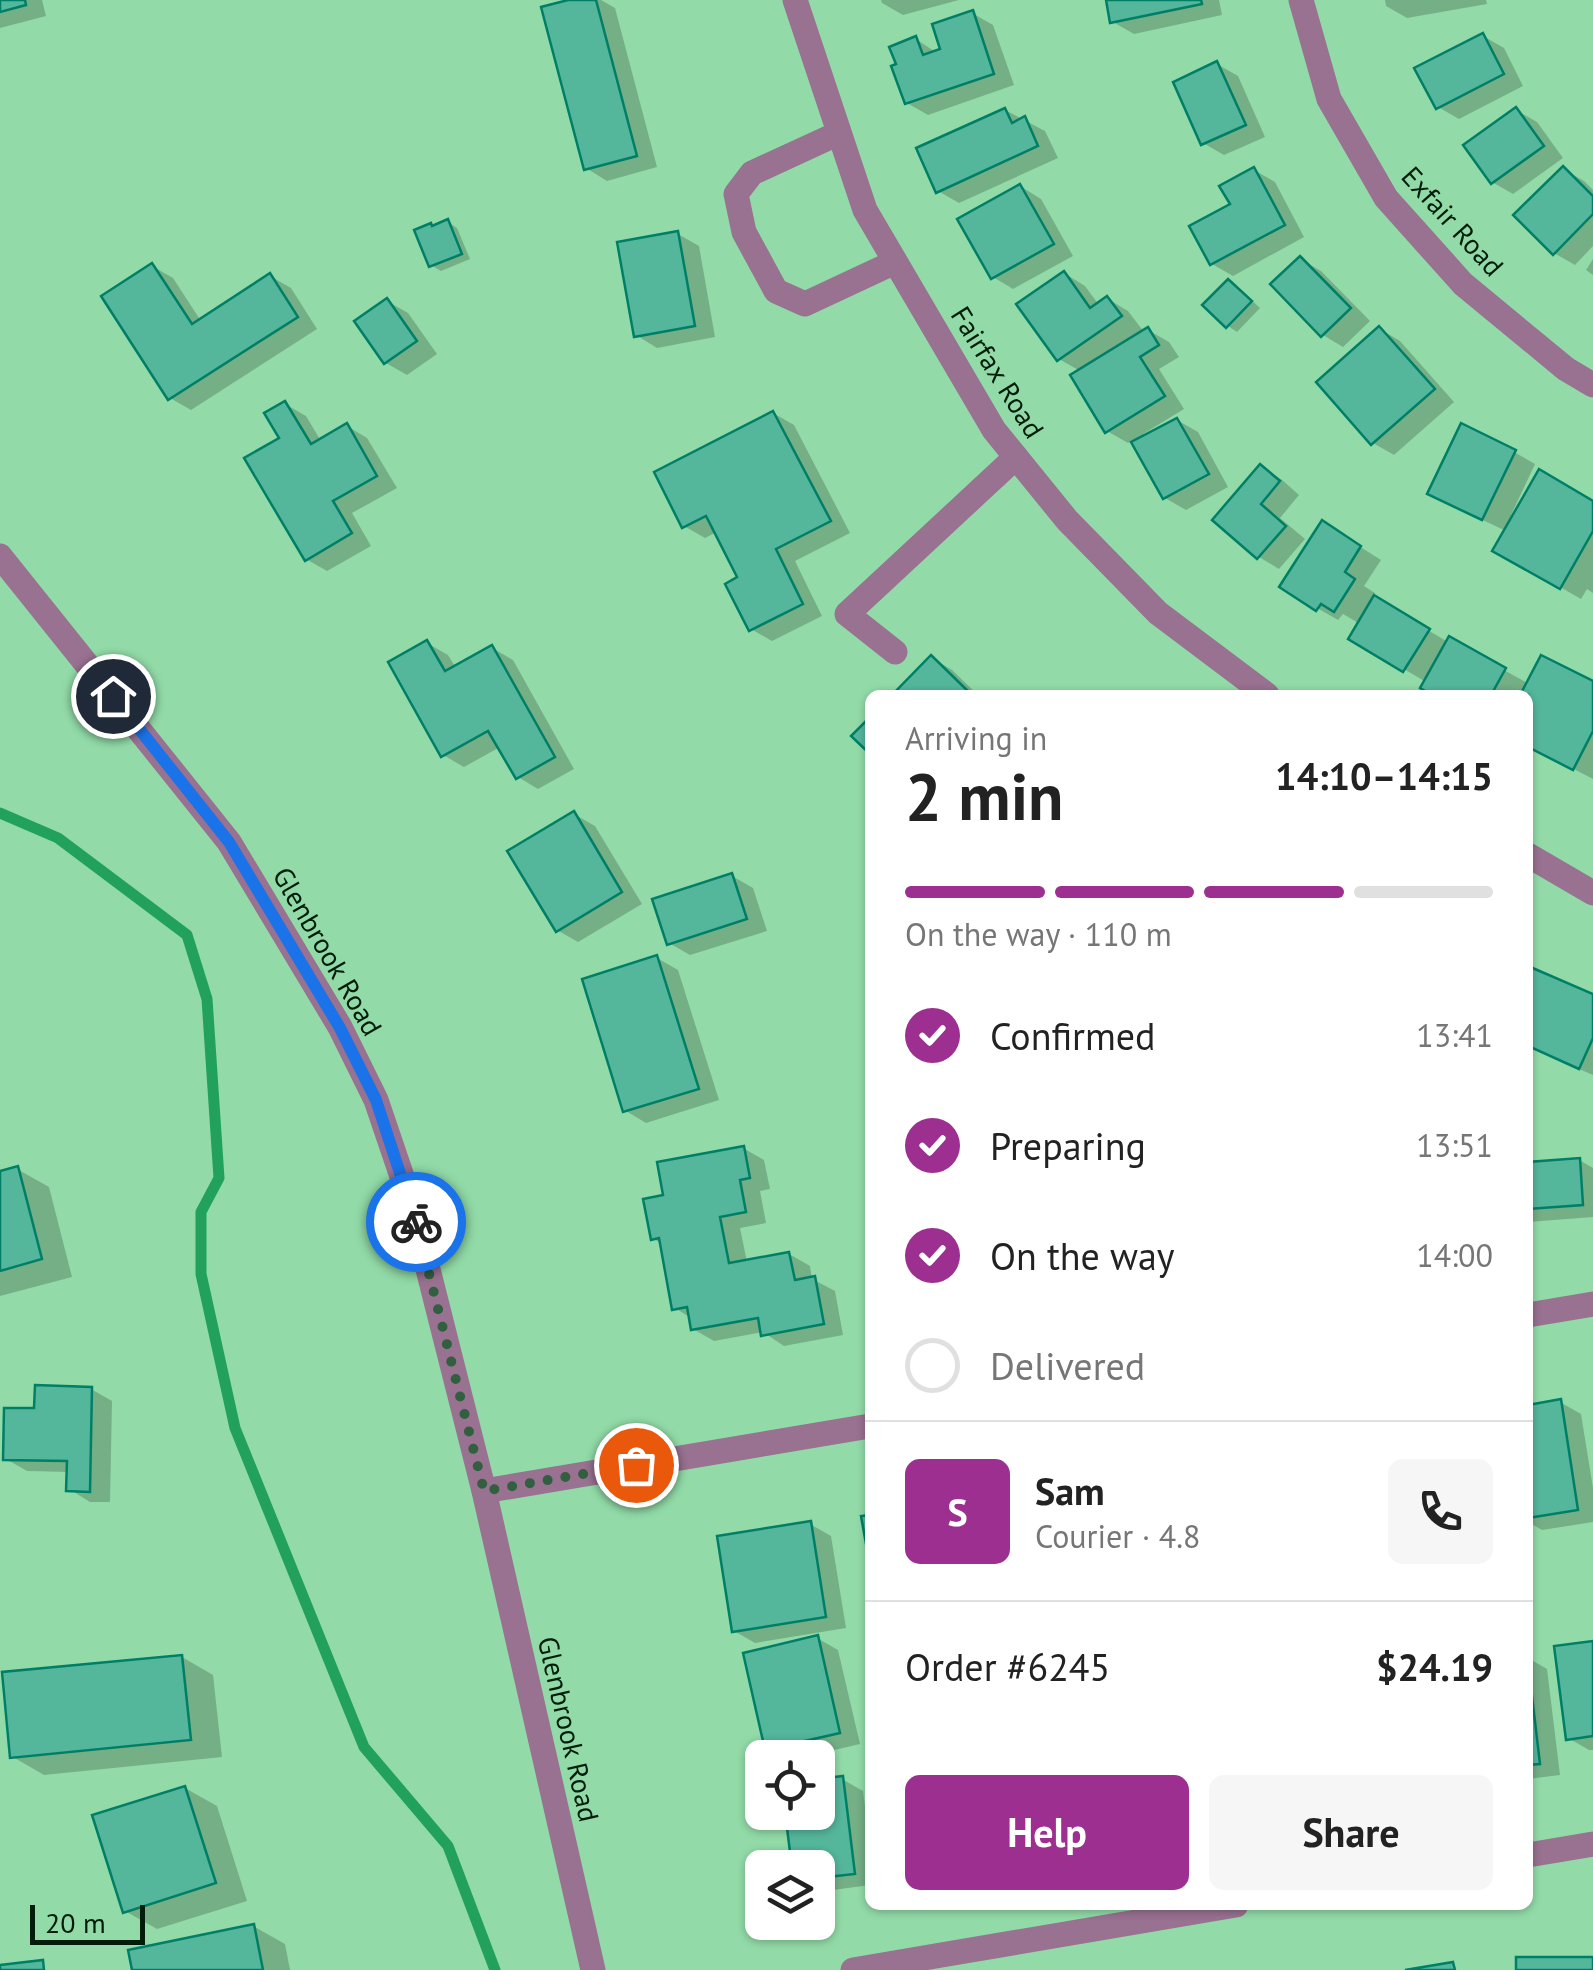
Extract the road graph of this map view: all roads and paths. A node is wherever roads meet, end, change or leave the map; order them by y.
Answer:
1 (795, 0) edge
2 (1301, 0) edge
3 (838, 133) junction
4 (895, 262) junction
5 (1593, 385) edge
6 (1016, 456) junction
7 (0, 556) edge
8 (896, 652) dead end
9 (1260, 690) edge
10 (1533, 858) edge
11 (1593, 893) edge
12 (1593, 1304) edge
13 (1533, 1314) edge
14 (865, 1427) edge
15 (484, 1491) junction
16 (1593, 1844) edge
17 (1533, 1855) edge
18 (1207, 1910) edge
19 (593, 1970) edge
20 (853, 1970) edge

1 - 3 street, Fairfax Road
2 - 5 street, Exfair Road
3 - 4 street, Fairfax Road
3 - 4 street
4 - 6 street, Fairfax Road
6 - 8 street
6 - 9 street, Fairfax Road
7 - 15 street, Glenbrook Road
10 - 11 street
12 - 13 street
14 - 15 street
15 - 19 street, Glenbrook Road
16 - 17 street
18 - 20 street

